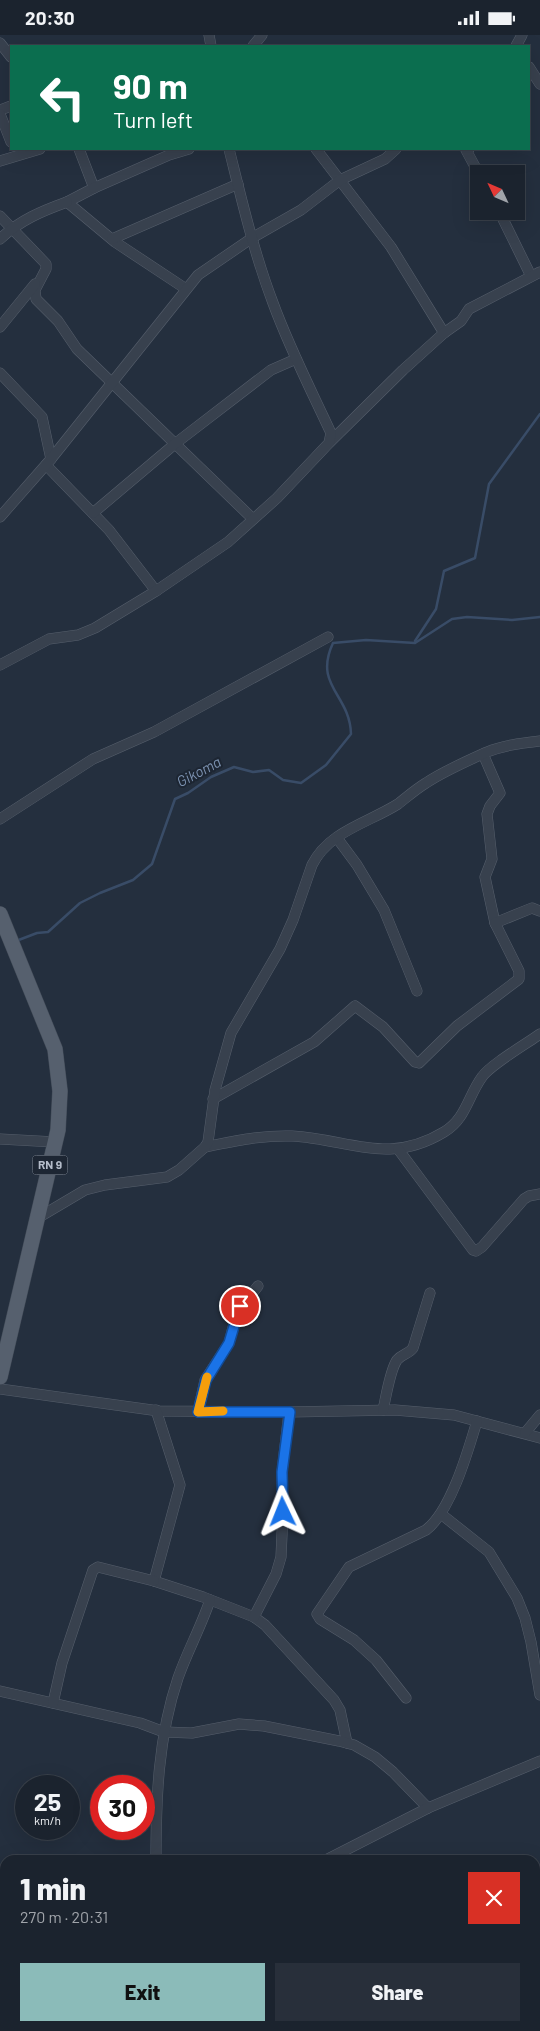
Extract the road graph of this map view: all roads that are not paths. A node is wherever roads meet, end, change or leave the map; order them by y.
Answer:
1 (262, 35) edge
2 (0, 43) edge
3 (254, 45) edge
4 (7, 56) edge
5 (530, 69) edge
6 (540, 84) edge
7 (0, 114) edge
8 (10, 139) edge
9 (32, 150) edge
10 (79, 150) edge
11 (186, 150) edge
12 (230, 150) edge
13 (317, 150) edge
14 (395, 150) edge
15 (466, 150) edge
16 (16, 152) edge
17 (0, 161) edge
18 (474, 165) edge
19 (340, 180) junction
20 (238, 184) junction
21 (94, 188) junction
22 (67, 202) junction
23 (0, 216) edge
24 (504, 220) edge
25 (11, 228) junction
26 (252, 237) junction
27 (0, 239) edge
28 (112, 239) junction
29 (536, 274) edge
30 (39, 280) junction
31 (186, 289) junction
32 (0, 327) edge
33 (444, 333) junction
34 (296, 359) junction
35 (0, 373) edge
36 (112, 381) junction
37 (176, 443) junction
38 (329, 443) junction
39 (48, 462) junction
40 (93, 513) junction
41 (0, 517) edge
42 (253, 519) junction
43 (156, 591) junction
44 (328, 637) dead end
45 (0, 665) edge
46 (540, 741) edge
47 (483, 754) junction
48 (0, 819) edge
49 (337, 837) junction
50 (540, 911) edge
51 (2, 919) edge
52 (495, 923) junction
53 (417, 991) dead end
54 (540, 1034) edge
55 (213, 1099) junction
56 (0, 1139) edge
57 (55, 1142) junction
58 (205, 1147) junction
59 (398, 1149) junction
60 (540, 1194) edge
61 (36, 1219) junction
62 (258, 1286) dead end
63 (430, 1293) dead end
64 (1, 1367) edge
65 (0, 1389) edge
66 (156, 1410) junction
67 (383, 1410) junction
68 (198, 1412) junction
69 (290, 1412) junction
70 (540, 1415) edge
71 (477, 1421) junction
72 (525, 1433) junction
73 (540, 1438) edge
74 (441, 1514) junction
75 (154, 1581) junction
76 (210, 1600) junction
77 (254, 1617) junction
78 (536, 1640) edge
79 (540, 1689) edge
80 (0, 1691) edge
81 (406, 1698) dead end
82 (53, 1703) junction
83 (164, 1732) junction
84 (347, 1743) junction
85 (540, 1761) edge
86 (428, 1808) junction
87 (156, 1855) edge
88 (336, 1855) edge

1 - 3 street
2 - 4 street
5 - 6 street
7 - 8 street
9 - 16 street
10 - 21 street
11 - 21 street
12 - 20 street
13 - 19 street
14 - 19 street
15 - 18 street
16 - 17 street
19 - 26 street
19 - 33 street
20 - 26 street
20 - 28 street
21 - 22 street
22 - 25 street
22 - 28 street
23 - 25 street
24 - 29 street
25 - 27 street
25 - 30 street
26 - 31 street
26 - 34 street
28 - 31 street
29 - 33 street
30 - 32 street
30 - 36 street
31 - 36 street
33 - 38 street
34 - 37 street
34 - 38 street
35 - 39 street
36 - 37 street
36 - 39 street
37 - 40 street
37 - 42 street
38 - 42 street
39 - 40 street
39 - 41 street
40 - 43 street
42 - 43 street
43 - 45 street
44 - 48 street
46 - 47 street
47 - 49 street
47 - 52 street
49 - 53 street
49 - 55 street
50 - 52 street
51 - 57 main road, RN 9
52 - 55 street
54 - 59 street
55 - 58 street
56 - 57 street
57 - 61 main road, RN 9
58 - 59 street
58 - 61 street
59 - 60 street
61 - 64 main road, RN 9
62 - 68 street
63 - 67 street
65 - 66 street
66 - 68 street
66 - 75 street
67 - 69 street
67 - 71 street
68 - 69 street
69 - 77 street
70 - 72 street
71 - 72 street
71 - 74 street
72 - 73 street
74 - 78 street
74 - 81 street
75 - 76 street
75 - 82 street
76 - 77 street
76 - 83 street
77 - 84 street
78 - 79 street
80 - 82 street
82 - 83 street
83 - 84 street
83 - 87 street
84 - 86 street
85 - 86 street
86 - 88 street

